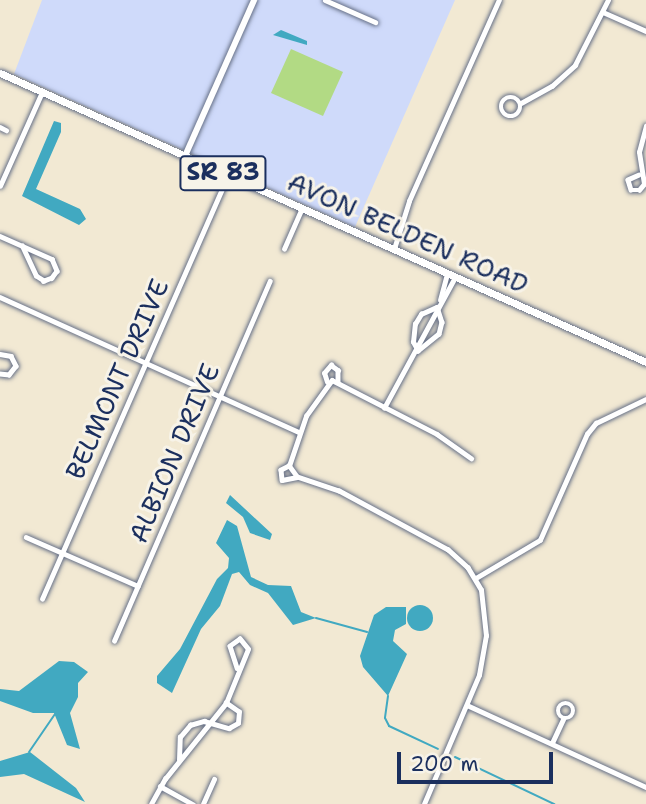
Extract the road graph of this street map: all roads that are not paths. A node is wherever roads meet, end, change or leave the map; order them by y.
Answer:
1 (254, 0) edge
2 (325, 0) edge
3 (499, 0) edge
4 (608, 0) edge
5 (603, 12) junction
6 (375, 22) dead end
7 (646, 31) edge
8 (0, 73) edge
9 (42, 92) junction
10 (521, 103) junction
11 (646, 126) edge
12 (0, 127) edge
13 (6, 130) dead end
14 (186, 156) junction
15 (228, 175) junction
16 (639, 175) dead end
17 (0, 186) edge
18 (302, 208) junction
19 (0, 236) edge
20 (22, 246) junction
21 (284, 248) dead end
22 (394, 249) junction
23 (447, 273) junction
24 (455, 277) junction
25 (270, 281) dead end
26 (0, 297) edge
27 (438, 304) junction
28 (418, 351) junction
29 (0, 354) edge
30 (646, 362) edge
31 (145, 364) junction
32 (0, 374) edge
33 (220, 396) junction
34 (646, 399) edge
35 (384, 408) junction
36 (299, 432) junction
37 (471, 458) dead end
38 (289, 466) junction
39 (297, 477) junction
40 (26, 537) dead end
41 (62, 553) junction
42 (476, 578) junction
43 (138, 586) junction
44 (42, 599) dead end
45 (114, 641) dead end
46 (237, 668) junction
47 (226, 703) junction
48 (467, 705) junction
49 (563, 719) dead end
50 (211, 724) junction
51 (552, 743) junction
52 (179, 760) junction
53 (214, 779) dead end
54 (160, 786) junction
55 (646, 787) edge
56 (151, 804) edge
57 (194, 804) edge
58 (203, 804) edge
59 (424, 804) edge

1 - 14 street
2 - 6 street
3 - 22 street
4 - 5 street
5 - 7 street
5 - 10 street
8 - 9 main road, AVON BELDEN ROAD / SR 83
9 - 14 main road, AVON BELDEN ROAD / SR 83
9 - 17 street
10 - 10 street
11 - 16 street
12 - 13 street
14 - 15 main road, AVON BELDEN ROAD / SR 83
15 - 18 main road, AVON BELDEN ROAD / SR 83
15 - 31 street, BELMONT DRIVE
18 - 21 street
18 - 22 main road, AVON BELDEN ROAD / SR 83
19 - 20 street
20 - 20 street
22 - 23 main road, AVON BELDEN ROAD / SR 83
23 - 24 main road, AVON BELDEN ROAD / SR 83
23 - 27 street
24 - 27 street
24 - 30 main road, AVON BELDEN ROAD / SR 83
25 - 33 street, ALBION DRIVE
26 - 31 street
27 - 28 street
27 - 28 street
27 - 28 street
28 - 35 street
29 - 32 street
31 - 33 street
31 - 41 street, BELMONT DRIVE
33 - 36 street
33 - 43 street, ALBION DRIVE
34 - 42 street
35 - 36 street
35 - 37 street
36 - 38 street
38 - 39 street
38 - 39 street
39 - 42 street
40 - 41 street
41 - 43 street
41 - 44 street, BELMONT DRIVE
42 - 48 street
43 - 45 street, ALBION DRIVE
46 - 46 street
46 - 47 street
47 - 50 street
47 - 50 street
48 - 51 street
48 - 59 street
49 - 51 street
50 - 52 street
50 - 52 street
51 - 55 street
52 - 54 street
53 - 58 street
54 - 56 street
54 - 57 street

